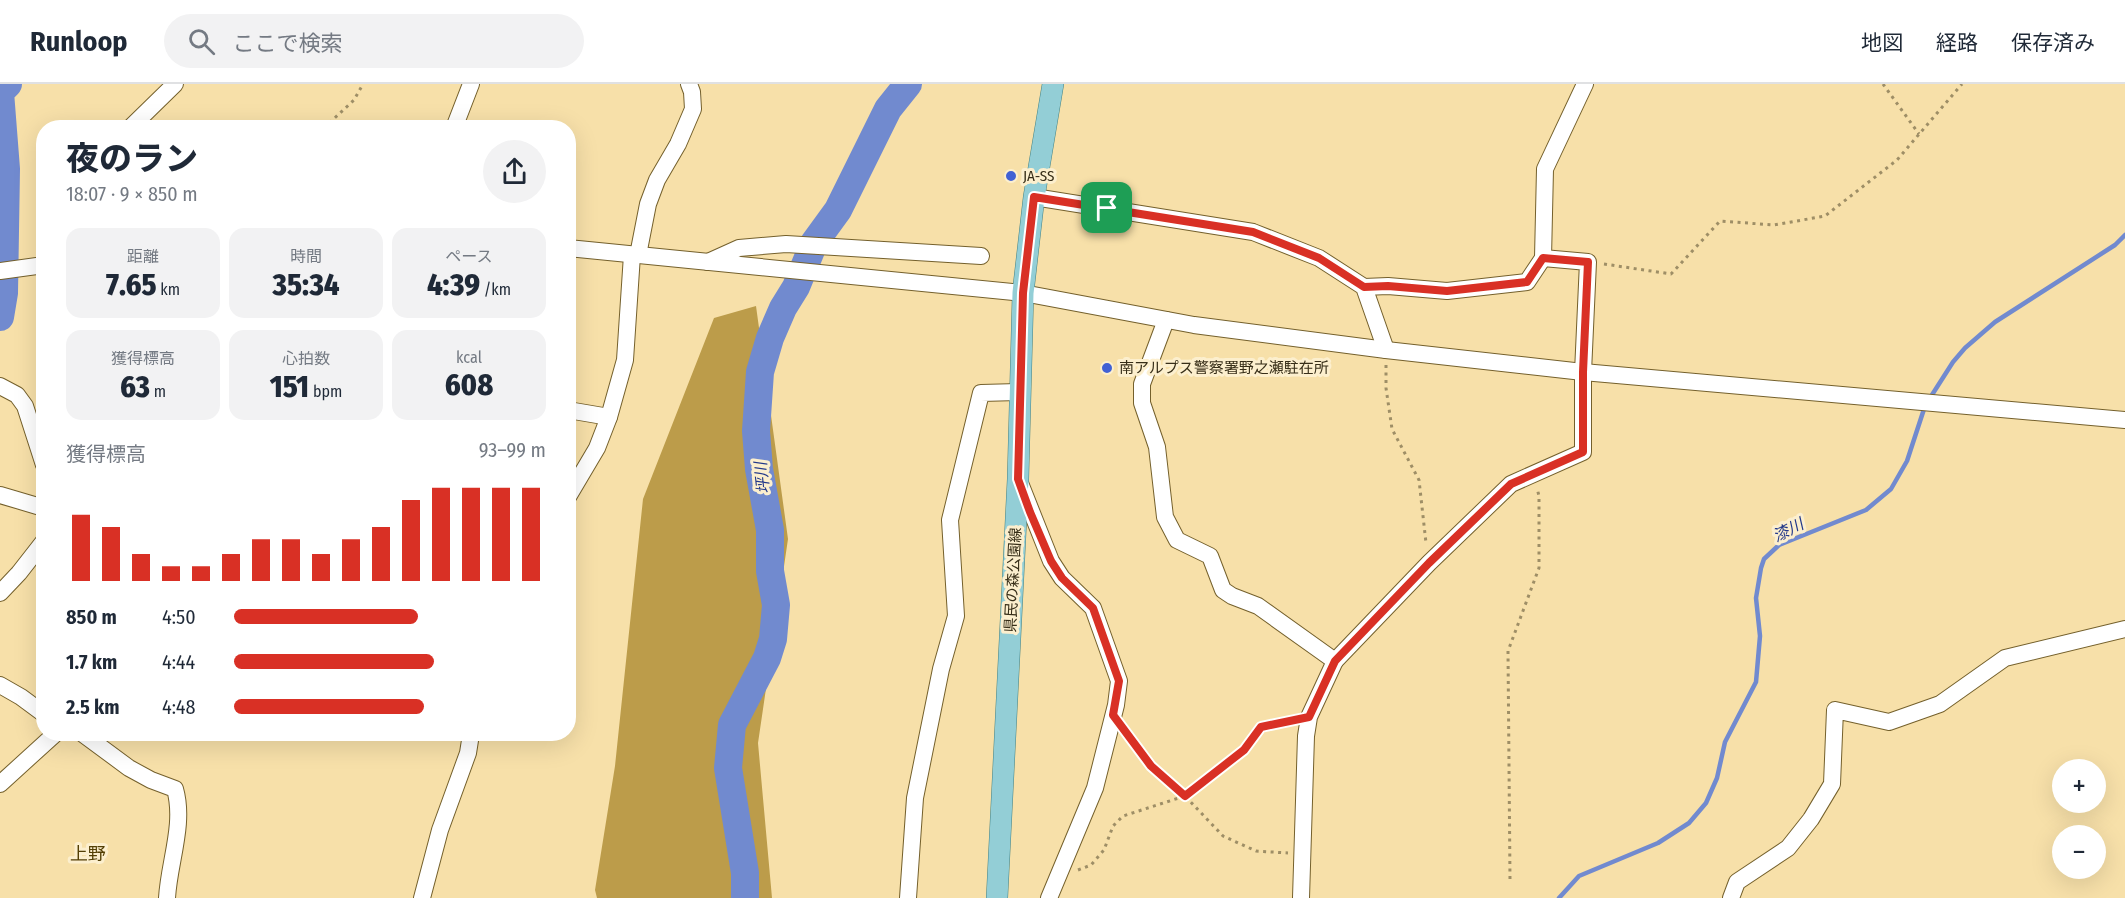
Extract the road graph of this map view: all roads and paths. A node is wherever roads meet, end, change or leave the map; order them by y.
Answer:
1 (175, 84) edge
2 (363, 84) edge
3 (471, 84) edge
4 (689, 84) edge
5 (1053, 84) edge
6 (1585, 84) edge
7 (1883, 84) edge
8 (1962, 84) edge
9 (138, 120) edge
10 (333, 120) edge
11 (457, 120) edge
12 (1919, 134) junction
13 (1034, 197) junction
14 (576, 249) edge
15 (635, 255) junction
16 (981, 256) dead end
17 (1543, 258) junction
18 (707, 262) junction
19 (1588, 262) junction
20 (36, 266) edge
21 (0, 271) edge
22 (1364, 287) junction
23 (1023, 293) junction
24 (1166, 320) junction
25 (1386, 350) junction
26 (1583, 372) junction
27 (0, 386) edge
28 (1020, 392) junction
29 (576, 411) edge
30 (609, 417) junction
31 (2125, 420) edge
32 (36, 440) edge
33 (1533, 474) junction
34 (1018, 479) junction
35 (576, 483) edge
36 (0, 495) edge
37 (36, 506) edge
38 (36, 550) edge
39 (1429, 563) junction
40 (0, 593) edge
41 (2125, 628) edge
42 (1335, 661) junction
43 (0, 685) edge
44 (36, 708) edge
45 (1113, 715) junction
46 (1309, 717) junction
47 (47, 741) edge
48 (92, 741) edge
49 (470, 741) edge
50 (0, 784) edge
51 (1185, 796) junction
52 (1304, 854) junction
53 (1058, 878) junction
54 (1510, 879) dead end
55 (167, 898) edge
56 (422, 898) edge
57 (908, 898) edge
58 (997, 898) edge
59 (1049, 898) edge
60 (1301, 898) edge
61 (1731, 898) edge

1 - 9 street
2 - 10 path
3 - 11 street
4 - 15 street
5 - 13 main road, 県民の森公園線
6 - 17 street
7 - 12 path
8 - 12 path
12 - 19 path
13 - 22 street
13 - 23 main road, 県民の森公園線
14 - 15 street
15 - 18 street
15 - 30 street
16 - 18 street
17 - 19 street
17 - 22 street
18 - 23 street
19 - 26 street
20 - 21 street
22 - 25 street
23 - 24 street
23 - 28 main road, 県民の森公園線
24 - 25 street
24 - 42 street
25 - 26 street
25 - 39 path
26 - 31 street
26 - 33 street
27 - 32 street
28 - 34 main road, 県民の森公園線
28 - 57 street
29 - 30 street
30 - 35 street
33 - 39 street
33 - 54 path
34 - 45 street
34 - 58 main road, 県民の森公園線
36 - 37 street
38 - 40 street
39 - 42 street
41 - 61 street
42 - 46 street
43 - 44 street
45 - 51 path
45 - 53 street
46 - 51 path
46 - 52 street
47 - 50 street
48 - 55 street
49 - 56 street
51 - 52 path
51 - 53 path
52 - 60 street
53 - 59 street

